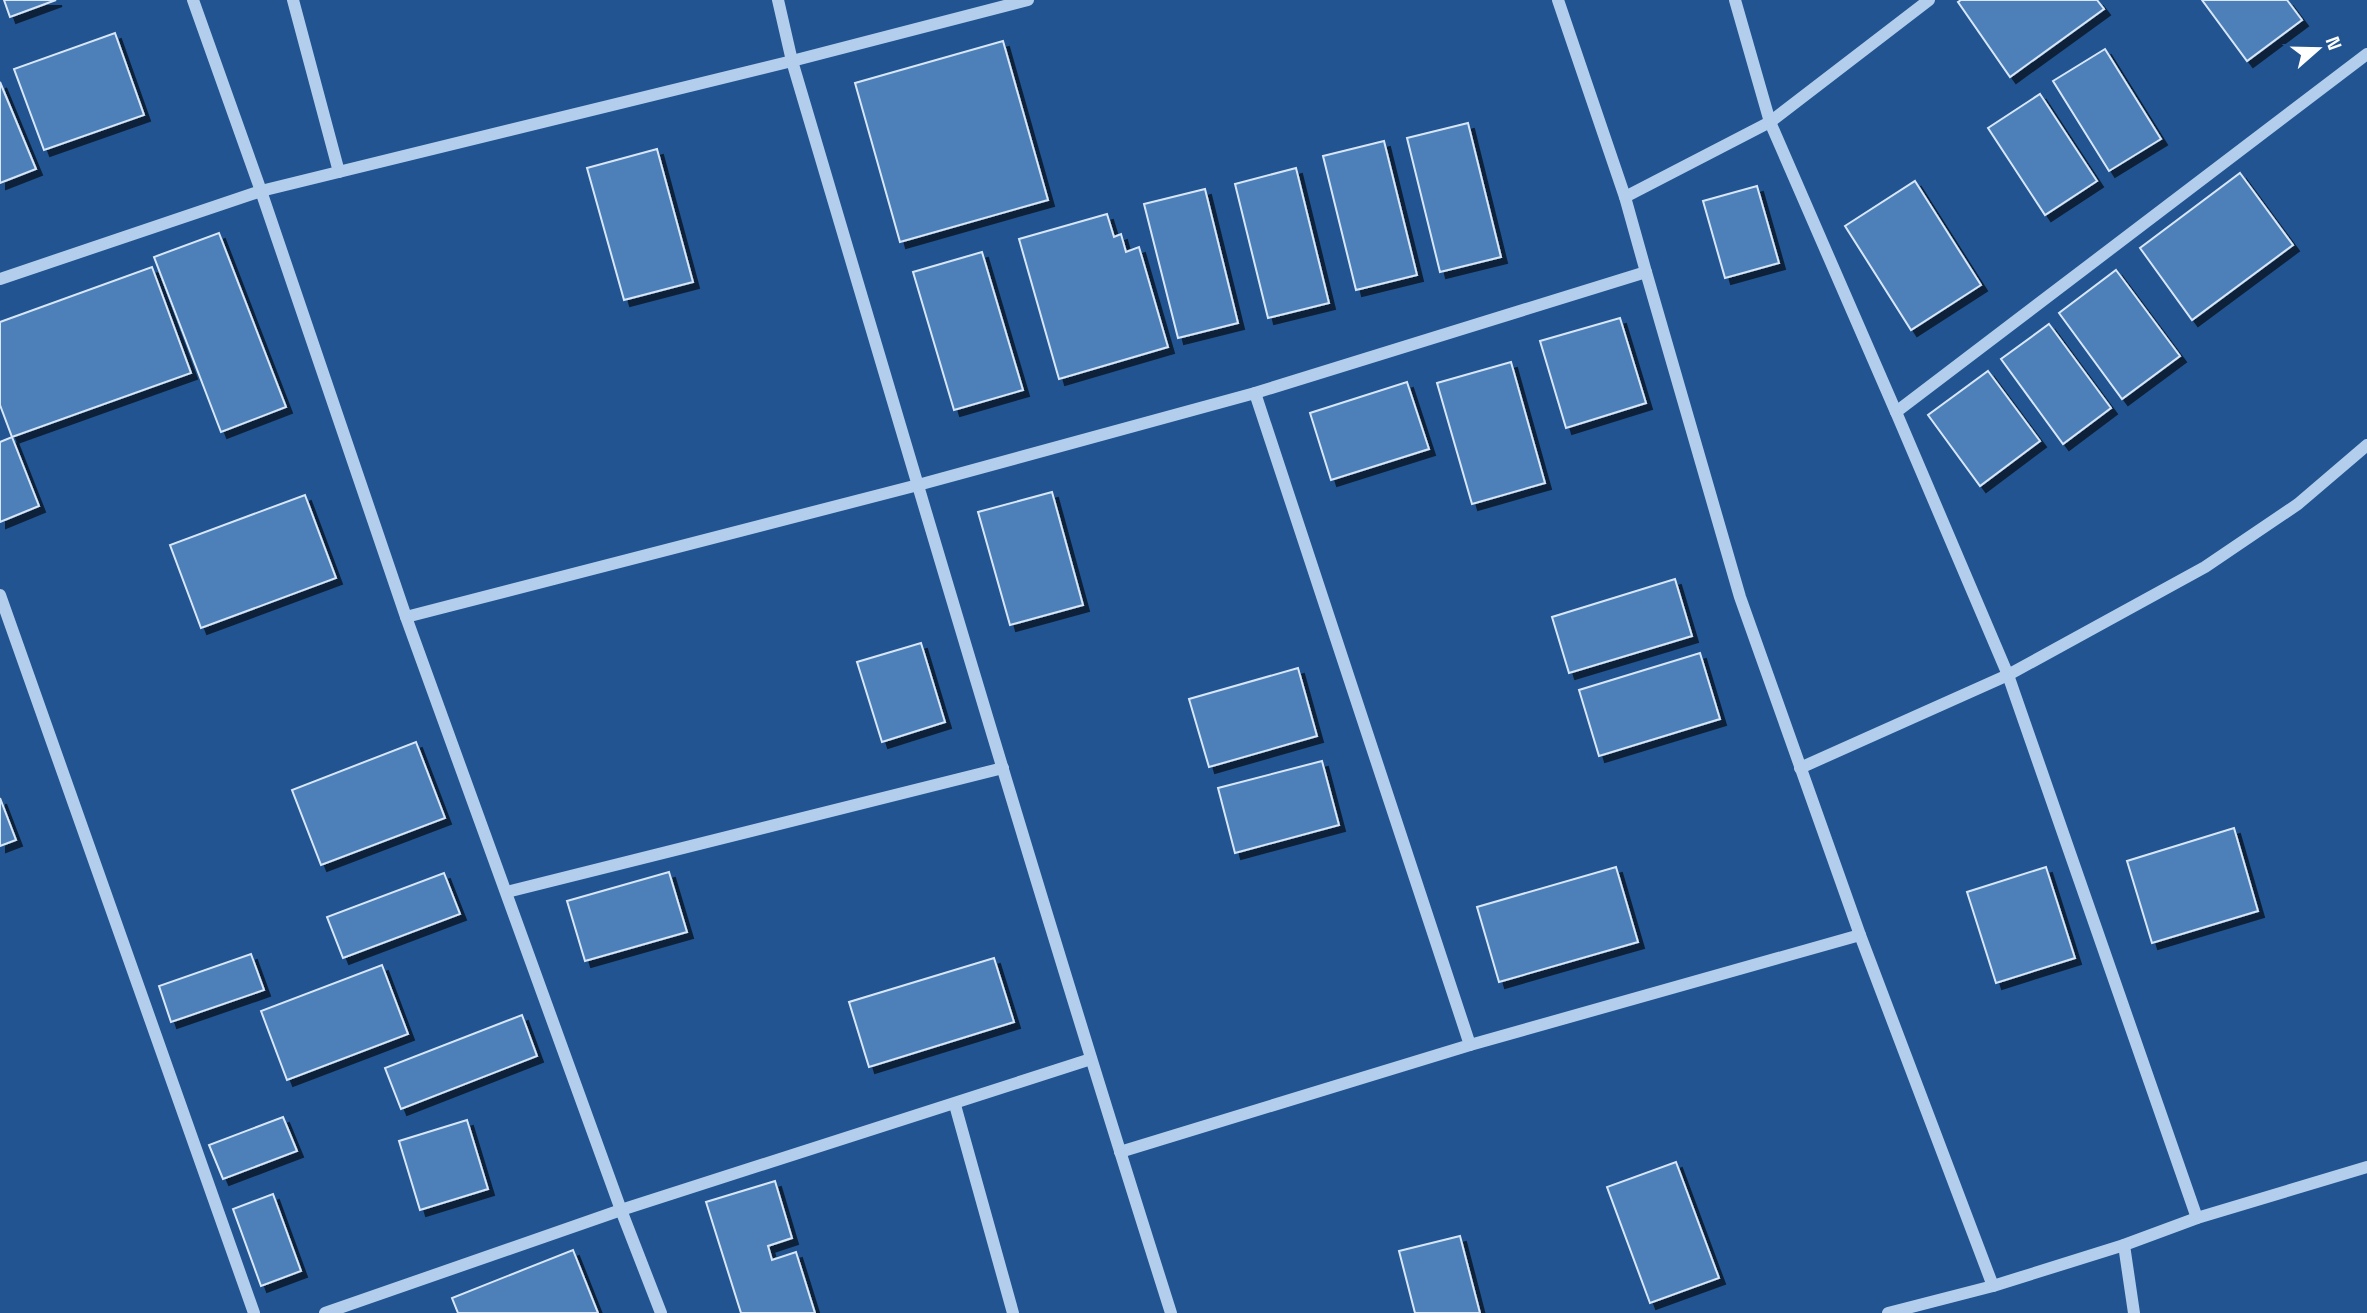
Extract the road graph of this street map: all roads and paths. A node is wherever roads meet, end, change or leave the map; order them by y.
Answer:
1 (193, 0) edge
2 (293, 0) edge
3 (778, 0) edge
4 (1028, 0) edge
5 (1558, 0) edge
6 (1735, 0) edge
7 (1929, 0) edge
8 (2367, 54) edge
9 (792, 61) junction
10 (1770, 122) junction
11 (339, 172) junction
12 (261, 191) junction
13 (1625, 197) junction
14 (1646, 272) junction
15 (0, 279) edge
16 (1255, 393) junction
17 (1896, 412) junction
18 (2367, 445) edge
19 (918, 485) junction
20 (0, 595) edge
21 (406, 617) junction
22 (2008, 675) junction
23 (1003, 768) junction
24 (1800, 768) junction
25 (507, 892) junction
26 (1860, 935) junction
27 (1471, 1045) junction
28 (1091, 1059) junction
29 (955, 1105) junction
30 (1120, 1152) junction
31 (2367, 1167) edge
32 (621, 1210) junction
33 (2197, 1218) junction
34 (2124, 1245) junction
35 (1993, 1286) junction
36 (254, 1313) edge
37 (325, 1313) edge
38 (661, 1313) edge
39 (1013, 1313) edge
40 (1171, 1313) edge
41 (1888, 1313) edge
42 (2134, 1313) edge

1 - 12 street
2 - 11 street
3 - 9 street
4 - 9 street
5 - 13 street
6 - 10 street
7 - 10 street
8 - 17 street
9 - 11 street
9 - 19 street
10 - 13 street
10 - 17 street
11 - 12 street
12 - 15 street
12 - 21 street
13 - 14 street
14 - 16 street
14 - 24 street
16 - 19 street
16 - 27 street
17 - 22 street
18 - 22 street
19 - 21 street
19 - 23 street
20 - 36 street
21 - 25 street
22 - 24 street
22 - 33 street
23 - 25 street
23 - 28 street
24 - 26 street
25 - 32 street
26 - 27 street
26 - 35 street
27 - 30 street
28 - 29 street
28 - 30 street
29 - 32 street
29 - 39 street
30 - 40 street
31 - 33 street
32 - 37 street
32 - 38 street
33 - 34 street
34 - 35 street
34 - 42 street
35 - 41 street

